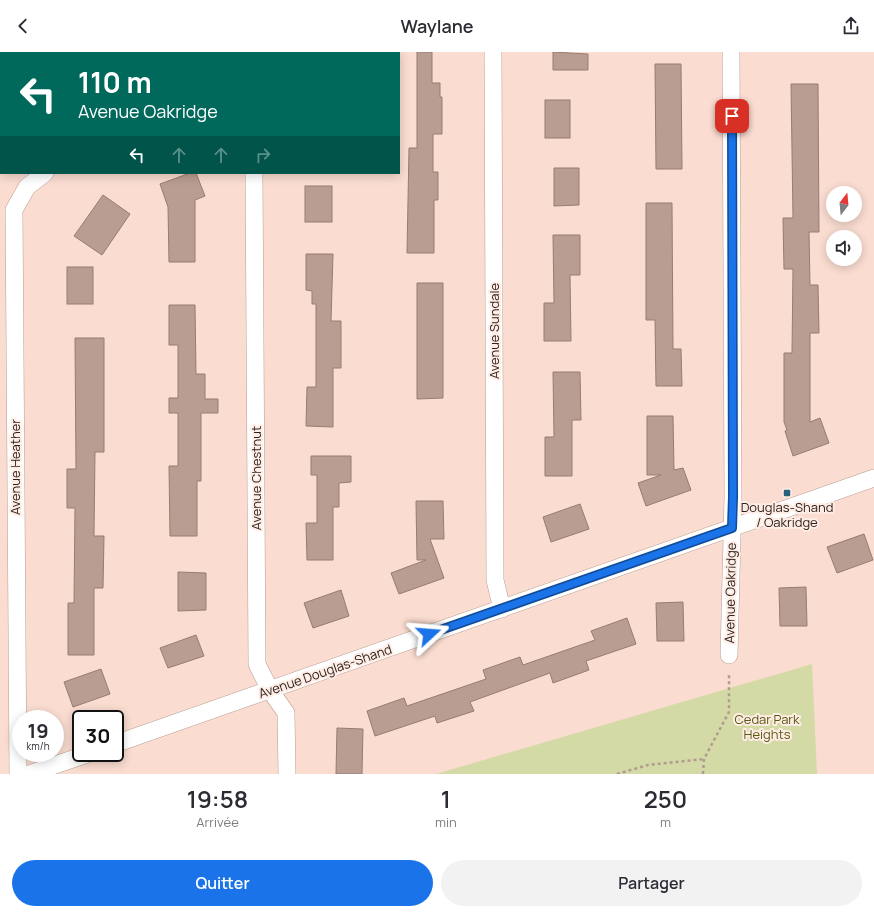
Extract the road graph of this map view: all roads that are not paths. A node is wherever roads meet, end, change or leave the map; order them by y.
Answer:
1 (493, 52) edge
2 (732, 52) edge
3 (44, 174) edge
4 (254, 174) edge
5 (874, 478) edge
6 (732, 528) junction
7 (502, 609) junction
8 (729, 655) road end
9 (270, 690) junction
10 (124, 741) edge
11 (72, 759) edge
12 (18, 774) edge
13 (29, 774) edge
14 (287, 774) edge

1 - 7 street, Avenue Sundale
2 - 6 street, Avenue Oakridge
3 - 12 street, Avenue Heather
4 - 9 street, Avenue Chestnut
5 - 6 street, Avenue Douglas-Shand
6 - 7 street, Avenue Douglas-Shand
6 - 8 street, Avenue Oakridge
7 - 9 street, Avenue Douglas-Shand
9 - 10 street, Avenue Douglas-Shand
9 - 14 street, Avenue Chestnut
11 - 13 street

